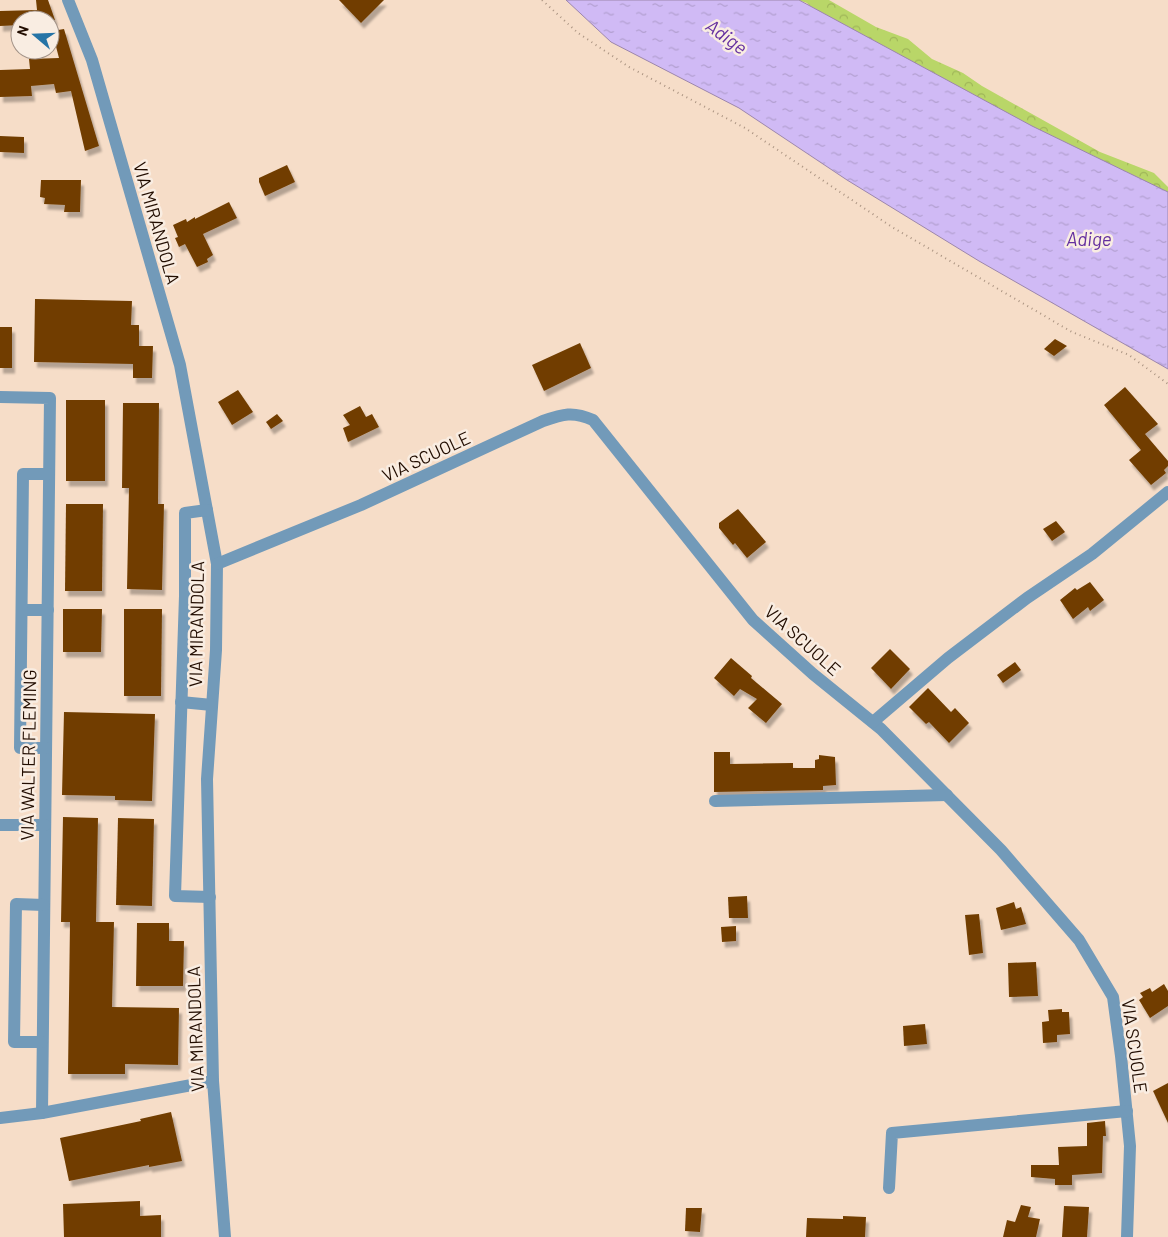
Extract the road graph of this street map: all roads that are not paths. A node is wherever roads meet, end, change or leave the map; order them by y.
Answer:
1 (68, 0) edge
2 (0, 397) edge
3 (50, 474) junction
4 (1168, 492) edge
5 (207, 510) junction
6 (217, 564) junction
7 (22, 610) junction
8 (48, 610) junction
9 (181, 702) junction
10 (212, 704) junction
11 (873, 722) junction
12 (46, 748) junction
13 (947, 795) junction
14 (716, 801) dead end
15 (0, 825) edge
16 (45, 825) junction
17 (210, 897) junction
18 (44, 905) junction
19 (42, 1042) junction
20 (213, 1081) junction
21 (1127, 1111) junction
22 (42, 1112) junction
23 (0, 1118) edge
24 (889, 1188) dead end
25 (225, 1237) edge
26 (1127, 1237) edge

1 - 5 street, VIA MIRANDOLA
2 - 3 street, VIA WALTER FLEMING
3 - 7 street
3 - 8 street, VIA WALTER FLEMING
4 - 11 street
5 - 6 street, VIA MIRANDOLA
5 - 9 street
6 - 10 street, VIA MIRANDOLA
6 - 11 street, VIA SCUOLE
7 - 8 street
7 - 12 street
8 - 12 street, VIA WALTER FLEMING
9 - 10 street
9 - 17 street
10 - 17 street, VIA MIRANDOLA
11 - 13 street, VIA SCUOLE
12 - 16 street, VIA WALTER FLEMING
13 - 14 street
13 - 21 street, VIA SCUOLE
15 - 16 street
16 - 18 street, VIA WALTER FLEMING
17 - 20 street, VIA MIRANDOLA
18 - 19 street, VIA WALTER FLEMING
18 - 19 street
19 - 22 street, VIA WALTER FLEMING
20 - 22 street
20 - 25 street, VIA MIRANDOLA
21 - 24 street
21 - 26 street, VIA SCUOLE
22 - 23 street

